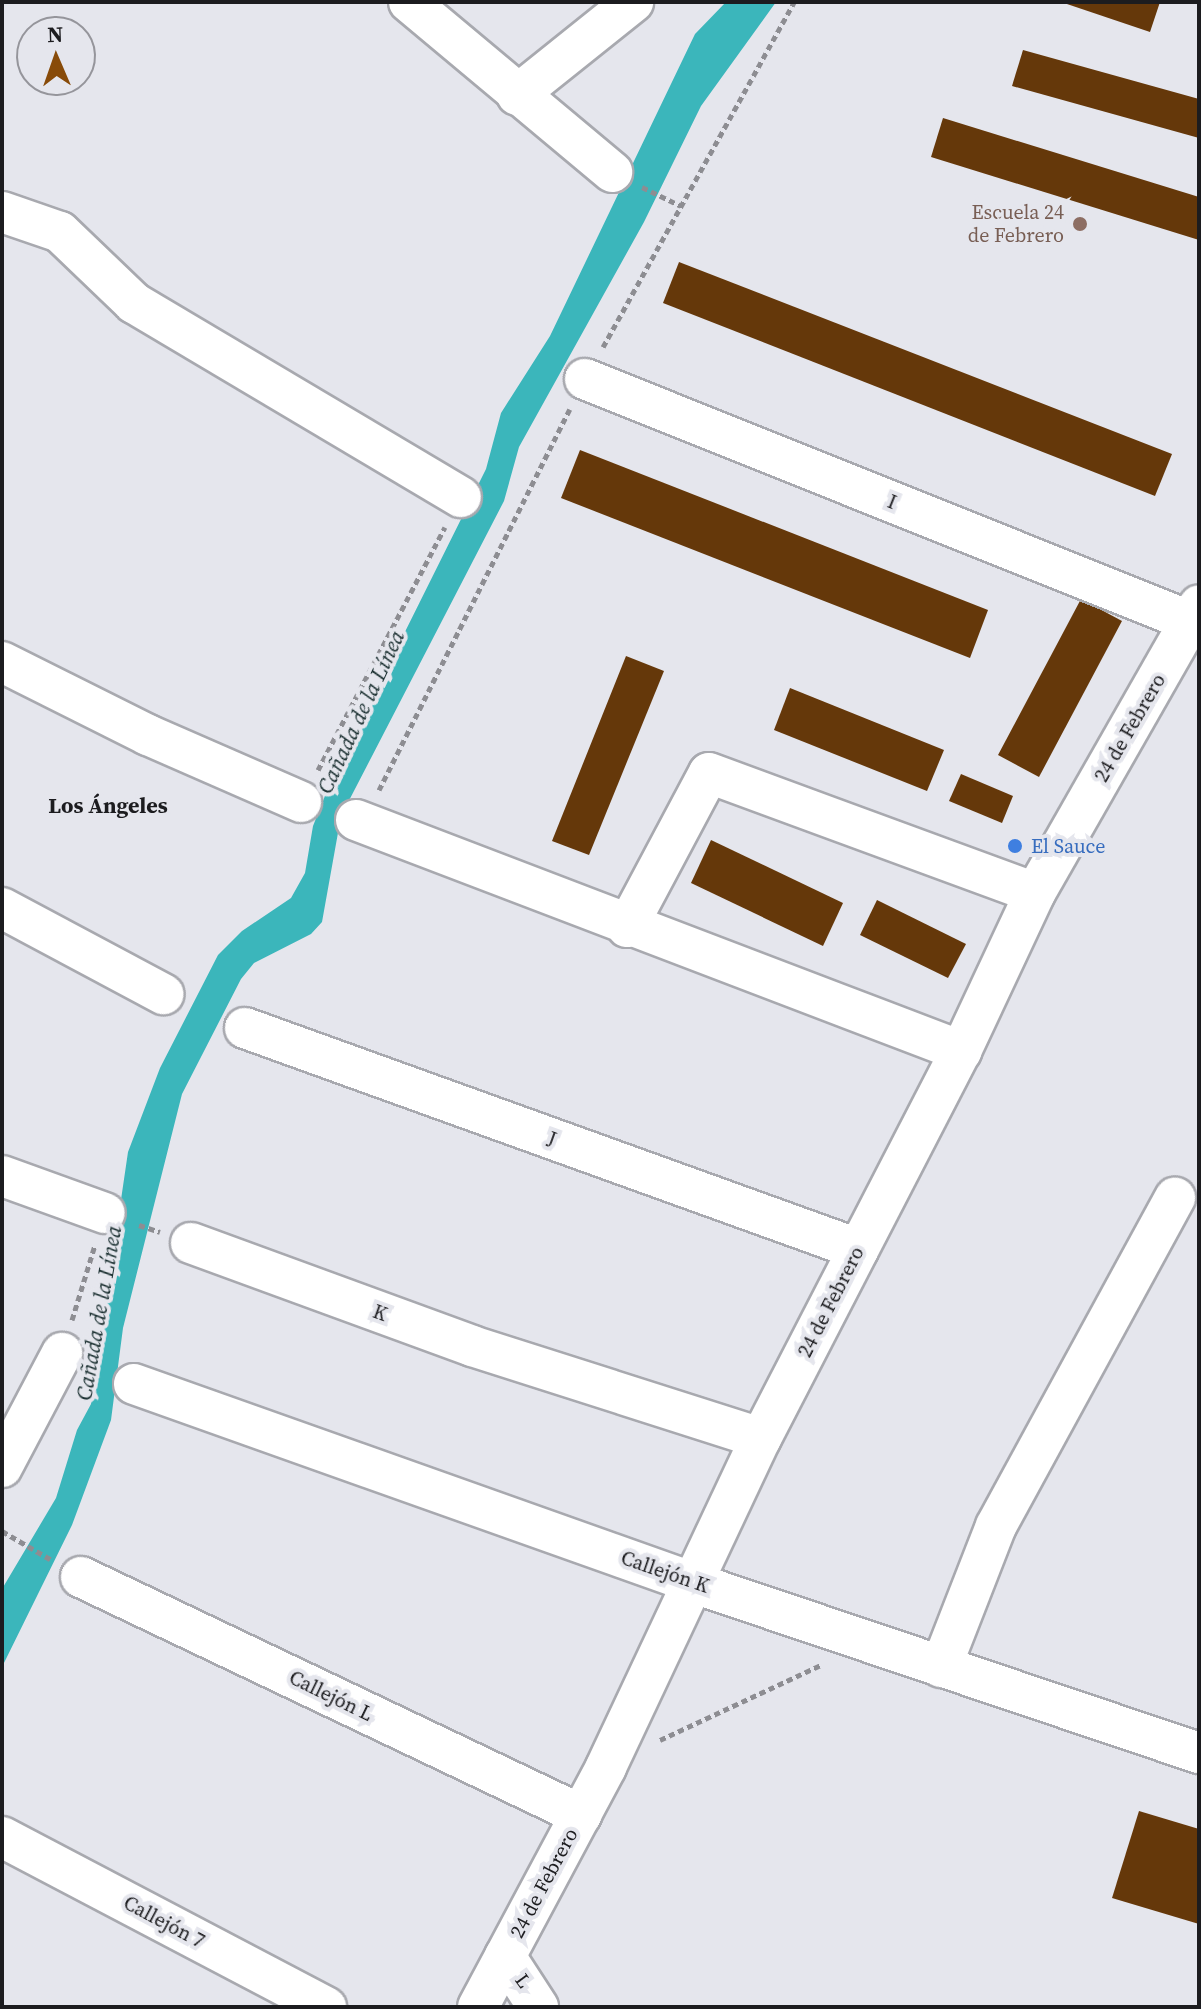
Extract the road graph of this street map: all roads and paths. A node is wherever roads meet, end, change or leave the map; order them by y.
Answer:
1 (409, 2) edge
2 (633, 2) edge
3 (794, 2) edge
4 (517, 95) junction
5 (612, 172) dead end
6 (2, 212) edge
7 (585, 379) junction
8 (461, 497) joint
9 (1196, 617) edge
10 (2, 662) edge
11 (301, 802) joint
12 (359, 821) joint
13 (1035, 893) junction
14 (2, 908) edge
15 (627, 927) junction
16 (163, 994) dead end
17 (245, 1028) dead end
18 (961, 1051) junction
19 (2, 1176) edge
20 (1175, 1198) dead end
21 (105, 1213) junction
22 (191, 1243) joint
23 (858, 1249) junction
24 (62, 1353) joint
25 (134, 1384) dead end
26 (761, 1438) junction
27 (2, 1467) edge
28 (2, 1531) edge
29 (81, 1577) joint
30 (697, 1584) junction
31 (874, 1644) junction
32 (941, 1667) junction
33 (1197, 1745) edge
34 (606, 1767) junction
35 (581, 1815) junction
36 (2, 1837) edge
37 (505, 1956) junction
38 (326, 2007) edge
39 (478, 2007) edge
40 (538, 2007) edge

1 - 4 street
2 - 4 street
3 - 7 path
4 - 5 street
6 - 8 street
7 - 9 street, I
7 - 12 path
8 - 11 path
9 - 13 street, 24 de Febrero
10 - 11 street
12 - 15 street
13 - 15 street
13 - 18 street, 24 de Febrero
14 - 16 street
15 - 18 street
17 - 23 street, J
18 - 23 street, 24 de Febrero
19 - 21 street
20 - 32 street
21 - 22 path
21 - 24 path
22 - 26 street, K
23 - 26 street, 24 de Febrero
24 - 27 street
25 - 30 street, Callejón K
26 - 30 street, 24 de Febrero
28 - 29 path
29 - 35 street, Callejón L
30 - 31 street, Callejón K
30 - 34 street, 24 de Febrero
31 - 32 street, Callejón K
31 - 34 path
32 - 33 street, Callejón K
34 - 35 street, 24 de Febrero
35 - 37 street, 24 de Febrero
36 - 38 street, Callejón 7
37 - 39 street, 24 de Febrero
37 - 40 street, L

